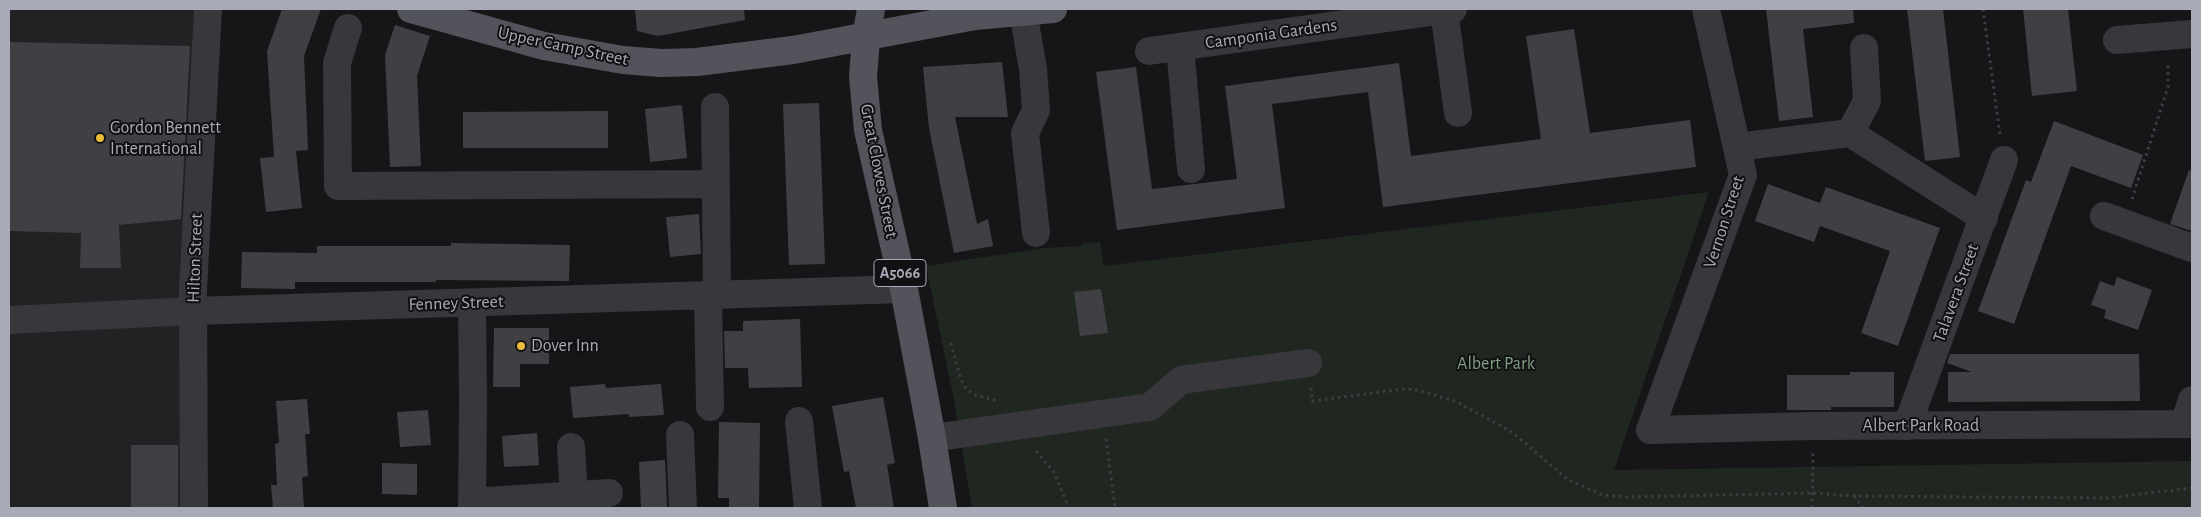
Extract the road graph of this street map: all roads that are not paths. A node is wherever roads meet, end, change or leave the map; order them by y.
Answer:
1 (208, 9) edge
2 (411, 9) edge
3 (871, 9) edge
4 (948, 9) edge
5 (1053, 9) edge
6 (1448, 9) edge
7 (1702, 10) edge
8 (1023, 12) junction
9 (975, 16) junction
10 (348, 28) dead end
11 (2180, 35) edge
12 (866, 38) junction
13 (2117, 40) dead end
14 (1180, 47) junction
15 (1864, 48) dead end
16 (1149, 51) dead end
17 (715, 107) dead end
18 (1458, 113) dead end
19 (1850, 133) junction
20 (1737, 147) junction
21 (2004, 160) road end
22 (1191, 169) dead end
23 (716, 184) junction
24 (1984, 218) junction
25 (2114, 220) road end
26 (1036, 233) dead end
27 (2192, 248) edge
28 (904, 289) junction
29 (712, 296) junction
30 (472, 303) junction
31 (193, 311) junction
32 (9, 320) edge
33 (1308, 364) road end
34 (710, 407) dead end
35 (2190, 416) edge
36 (800, 421) dead end
37 (1907, 426) junction
38 (1650, 430) joint
39 (680, 435) dead end
40 (932, 438) junction
41 (571, 447) dead end
42 (609, 493) dead end
43 (574, 495) junction
44 (472, 505) edge
45 (194, 508) edge
46 (683, 508) edge
47 (808, 508) edge
48 (943, 508) edge

1 - 31 street, Hilton Street
2 - 12 main road, Upper Camp Street
3 - 12 main road, Great Clowes Street / A5066
4 - 9 main road
5 - 8 main road
6 - 14 street, Camponia Gardens
6 - 18 street
7 - 20 street, Vernon Street
8 - 9 main road
8 - 26 street
9 - 12 main road, Upper Camp Street
10 - 23 street
11 - 13 street
12 - 28 main road, Great Clowes Street / A5066
14 - 16 street, Camponia Gardens
14 - 22 street
15 - 19 street
17 - 23 street
19 - 20 street
19 - 24 street
20 - 38 street, Vernon Street
21 - 24 street, Talavera Street
23 - 29 street
24 - 37 street, Talavera Street
25 - 27 street
28 - 29 street, Fenney Street
28 - 40 main road, Great Clowes Street / A5066
29 - 30 street, Fenney Street
29 - 34 street
30 - 31 street, Fenney Street
30 - 44 street
31 - 32 street, Fenney Street
31 - 45 street, Hilton Street
33 - 40 street
35 - 37 street, Albert Park Road
36 - 47 street
37 - 38 street, Albert Park Road
39 - 46 street
40 - 48 main road, Great Clowes Street / A5066
41 - 43 street
42 - 43 street
43 - 44 street

